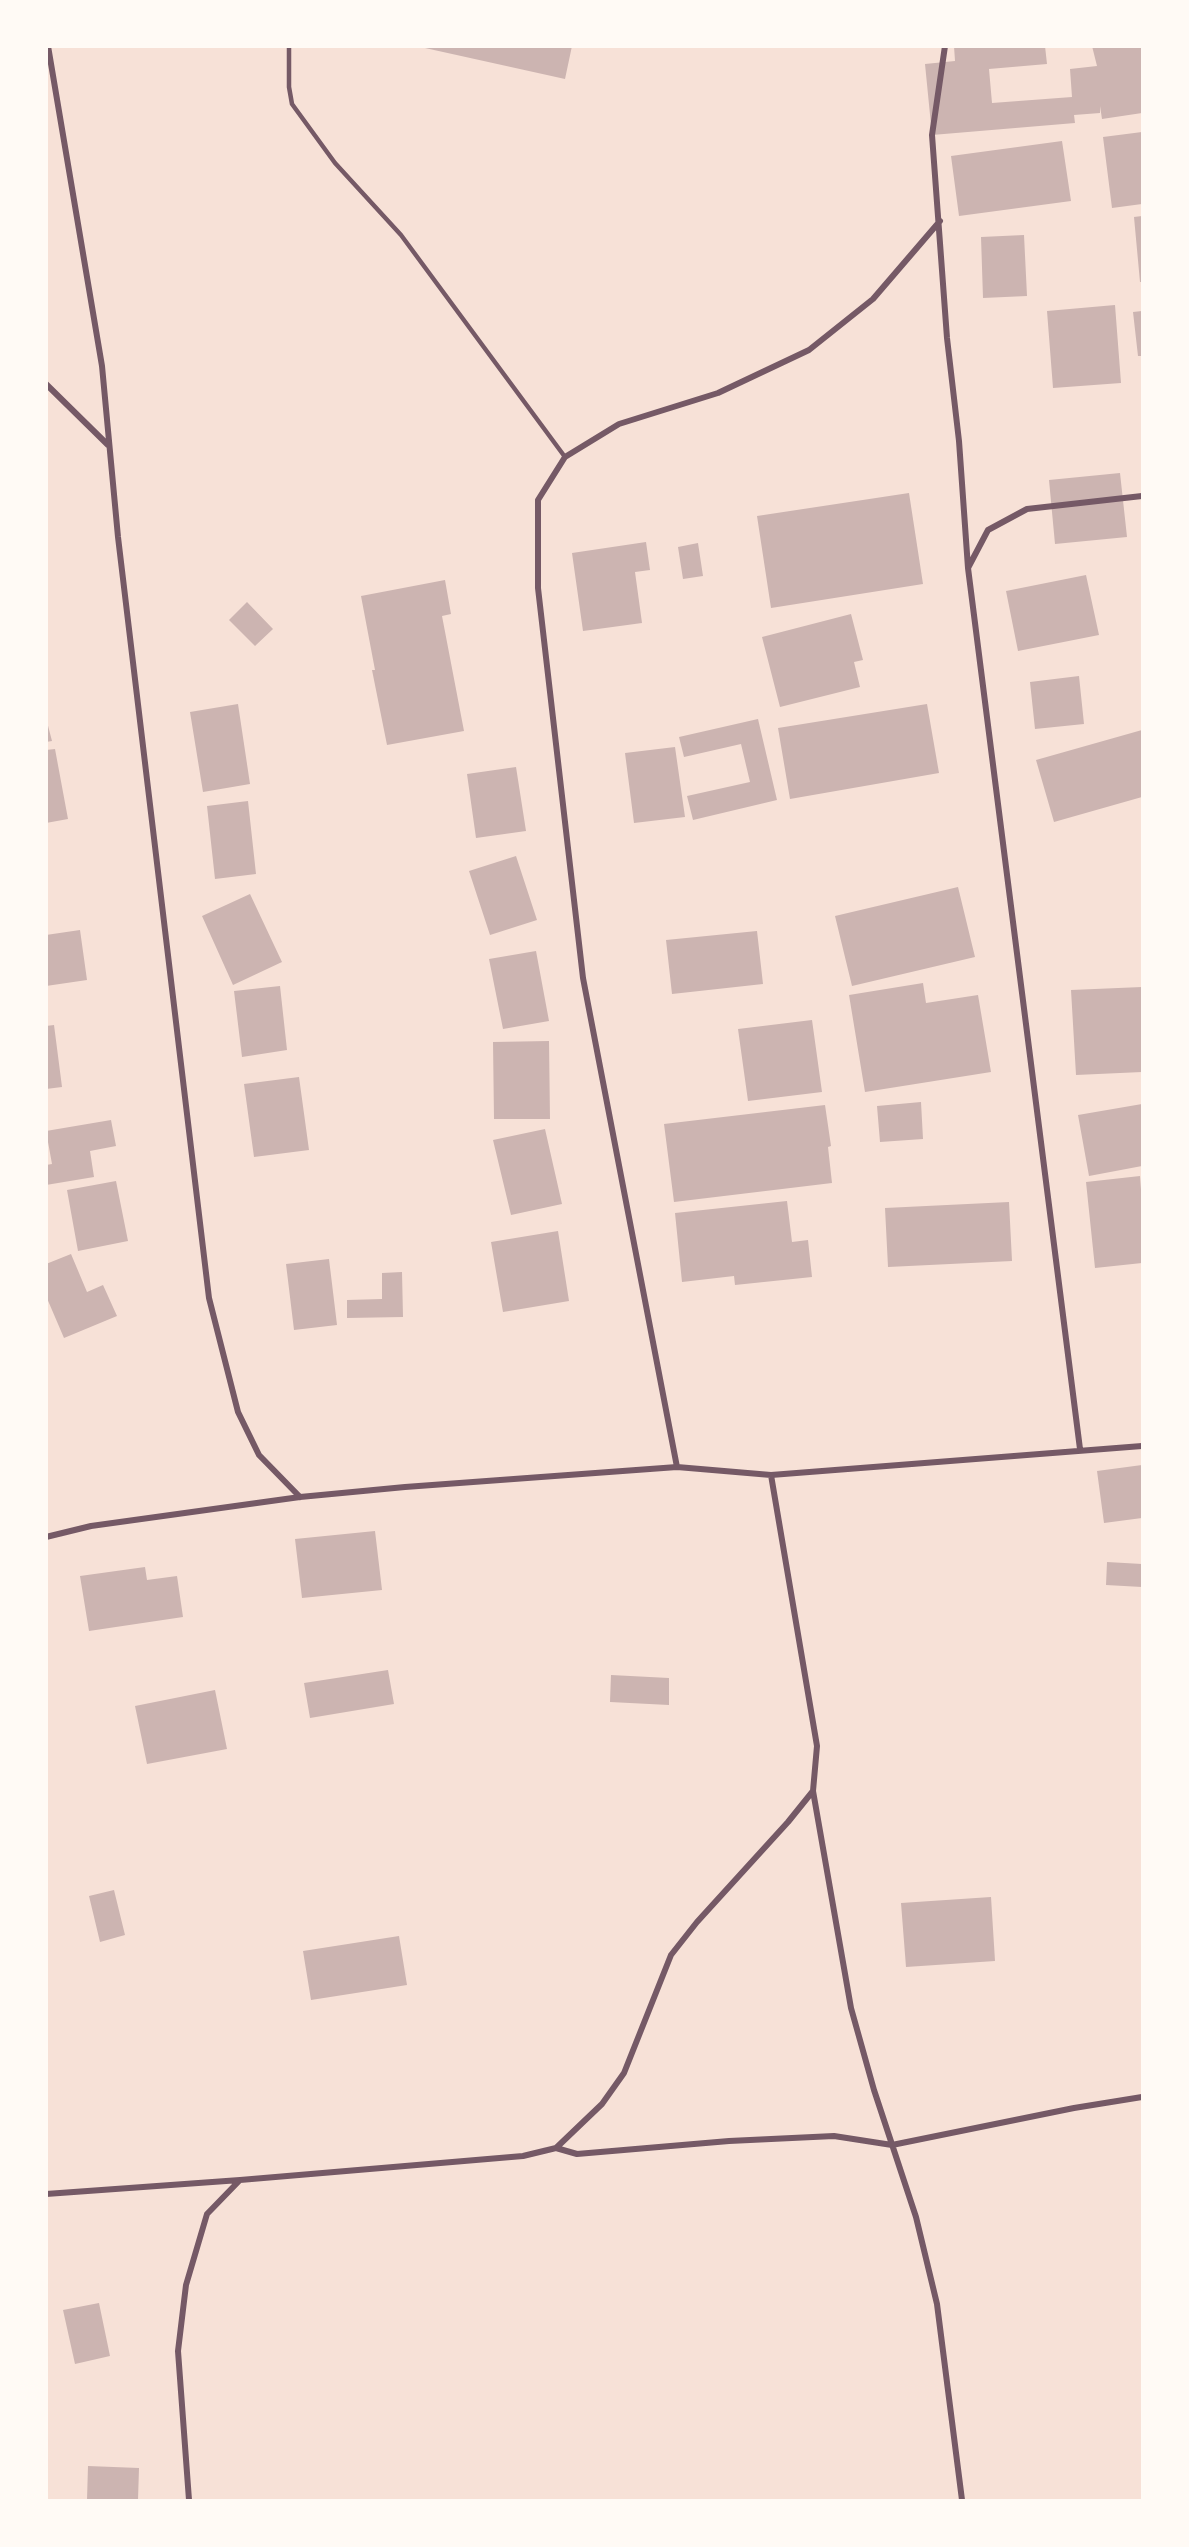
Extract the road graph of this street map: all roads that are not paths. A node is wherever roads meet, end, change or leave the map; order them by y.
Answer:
1 (48, 46) edge
2 (289, 46) edge
3 (945, 46) edge
4 (940, 221) junction
5 (46, 384) edge
6 (109, 446) junction
7 (565, 457) junction
8 (1143, 496) edge
9 (969, 568) junction
10 (1143, 1446) edge
11 (1080, 1449) junction
12 (677, 1467) junction
13 (771, 1475) junction
14 (300, 1497) junction
15 (46, 1537) edge
16 (813, 1791) junction
17 (1143, 2097) edge
18 (892, 2145) junction
19 (556, 2148) junction
20 (240, 2180) junction
21 (46, 2194) edge
22 (189, 2500) edge
23 (962, 2500) edge

1 - 6 street
2 - 7 lane
3 - 4 street
4 - 7 street
4 - 9 street
5 - 6 street
6 - 14 street
7 - 12 street
8 - 9 street
9 - 11 street
10 - 11 street
11 - 13 street
12 - 13 street
12 - 14 street
13 - 16 street
14 - 15 street
16 - 18 street
16 - 19 street
17 - 18 street
18 - 19 street
18 - 23 street
19 - 20 street
20 - 21 street
20 - 22 street

